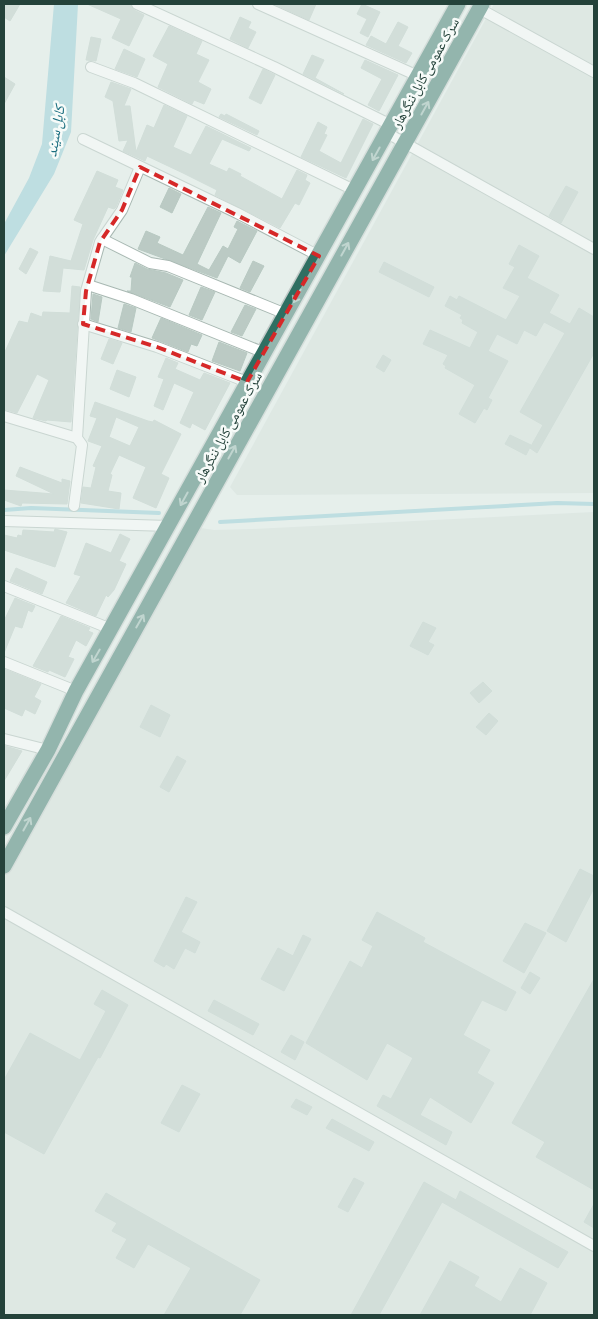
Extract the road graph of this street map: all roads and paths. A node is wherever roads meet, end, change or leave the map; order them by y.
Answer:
1 (138, 4) edge
2 (258, 4) edge
3 (458, 4) edge
4 (481, 6) edge
5 (91, 67) dead end
6 (594, 72) edge
7 (418, 76) junction
8 (389, 129) junction
9 (83, 139) dead end
10 (405, 143) junction
11 (140, 167) junction
12 (356, 191) junction
13 (102, 239) junction
14 (594, 249) edge
15 (319, 256) junction
16 (88, 285) junction
17 (286, 314) junction
18 (83, 324) junction
19 (264, 353) junction
20 (248, 382) junction
21 (4, 416) edge
22 (77, 438) junction
23 (74, 506) dead end
24 (4, 521) edge
25 (169, 526) junction
26 (4, 586) edge
27 (111, 629) junction
28 (4, 662) edge
29 (76, 692) junction
30 (4, 738) edge
31 (48, 750) junction
32 (5, 823) edge
33 (4, 866) edge
34 (4, 912) edge
35 (594, 1246) edge

1 - 8 street
2 - 7 street
3 - 7 highway, سرک عمومی کابل ننگرهار
4 - 6 street
10 -> 4 highway, سرک عمومی کابل ننگرهار
5 - 12 street
7 - 8 highway, سرک عمومی کابل ننگرهار
8 - 10 street
8 -> 12 highway, سرک عمومی کابل ننگرهار
9 - 11 street
10 - 14 street
33 -> 10 highway, سرک عمومی کابل ننگرهار
11 - 13 street
11 - 15 street
12 - 15 highway, سرک عمومی کابل ننگرهار
13 - 16 street
13 - 17 street
15 -> 17 highway, سرک عمومی کابل ننگرهار
16 - 18 street
16 - 19 street
17 - 19 highway, سرک عمومی کابل ننگرهار
18 - 20 street
18 - 22 street
19 - 20 highway, سرک عمومی کابل ننگرهار
20 -> 25 highway, سرک عمومی کابل ننگرهار
21 - 22 street
22 - 23 street
24 - 25 street
25 - 27 highway, سرک عمومی کابل ننگرهار
26 - 27 street
27 -> 29 highway, سرک عمومی کابل ننگرهار
28 - 29 street
29 - 31 highway, سرک عمومی کابل ننگرهار
30 - 31 street
31 - 32 highway, سرک عمومی کابل ننگرهار
34 - 35 street

